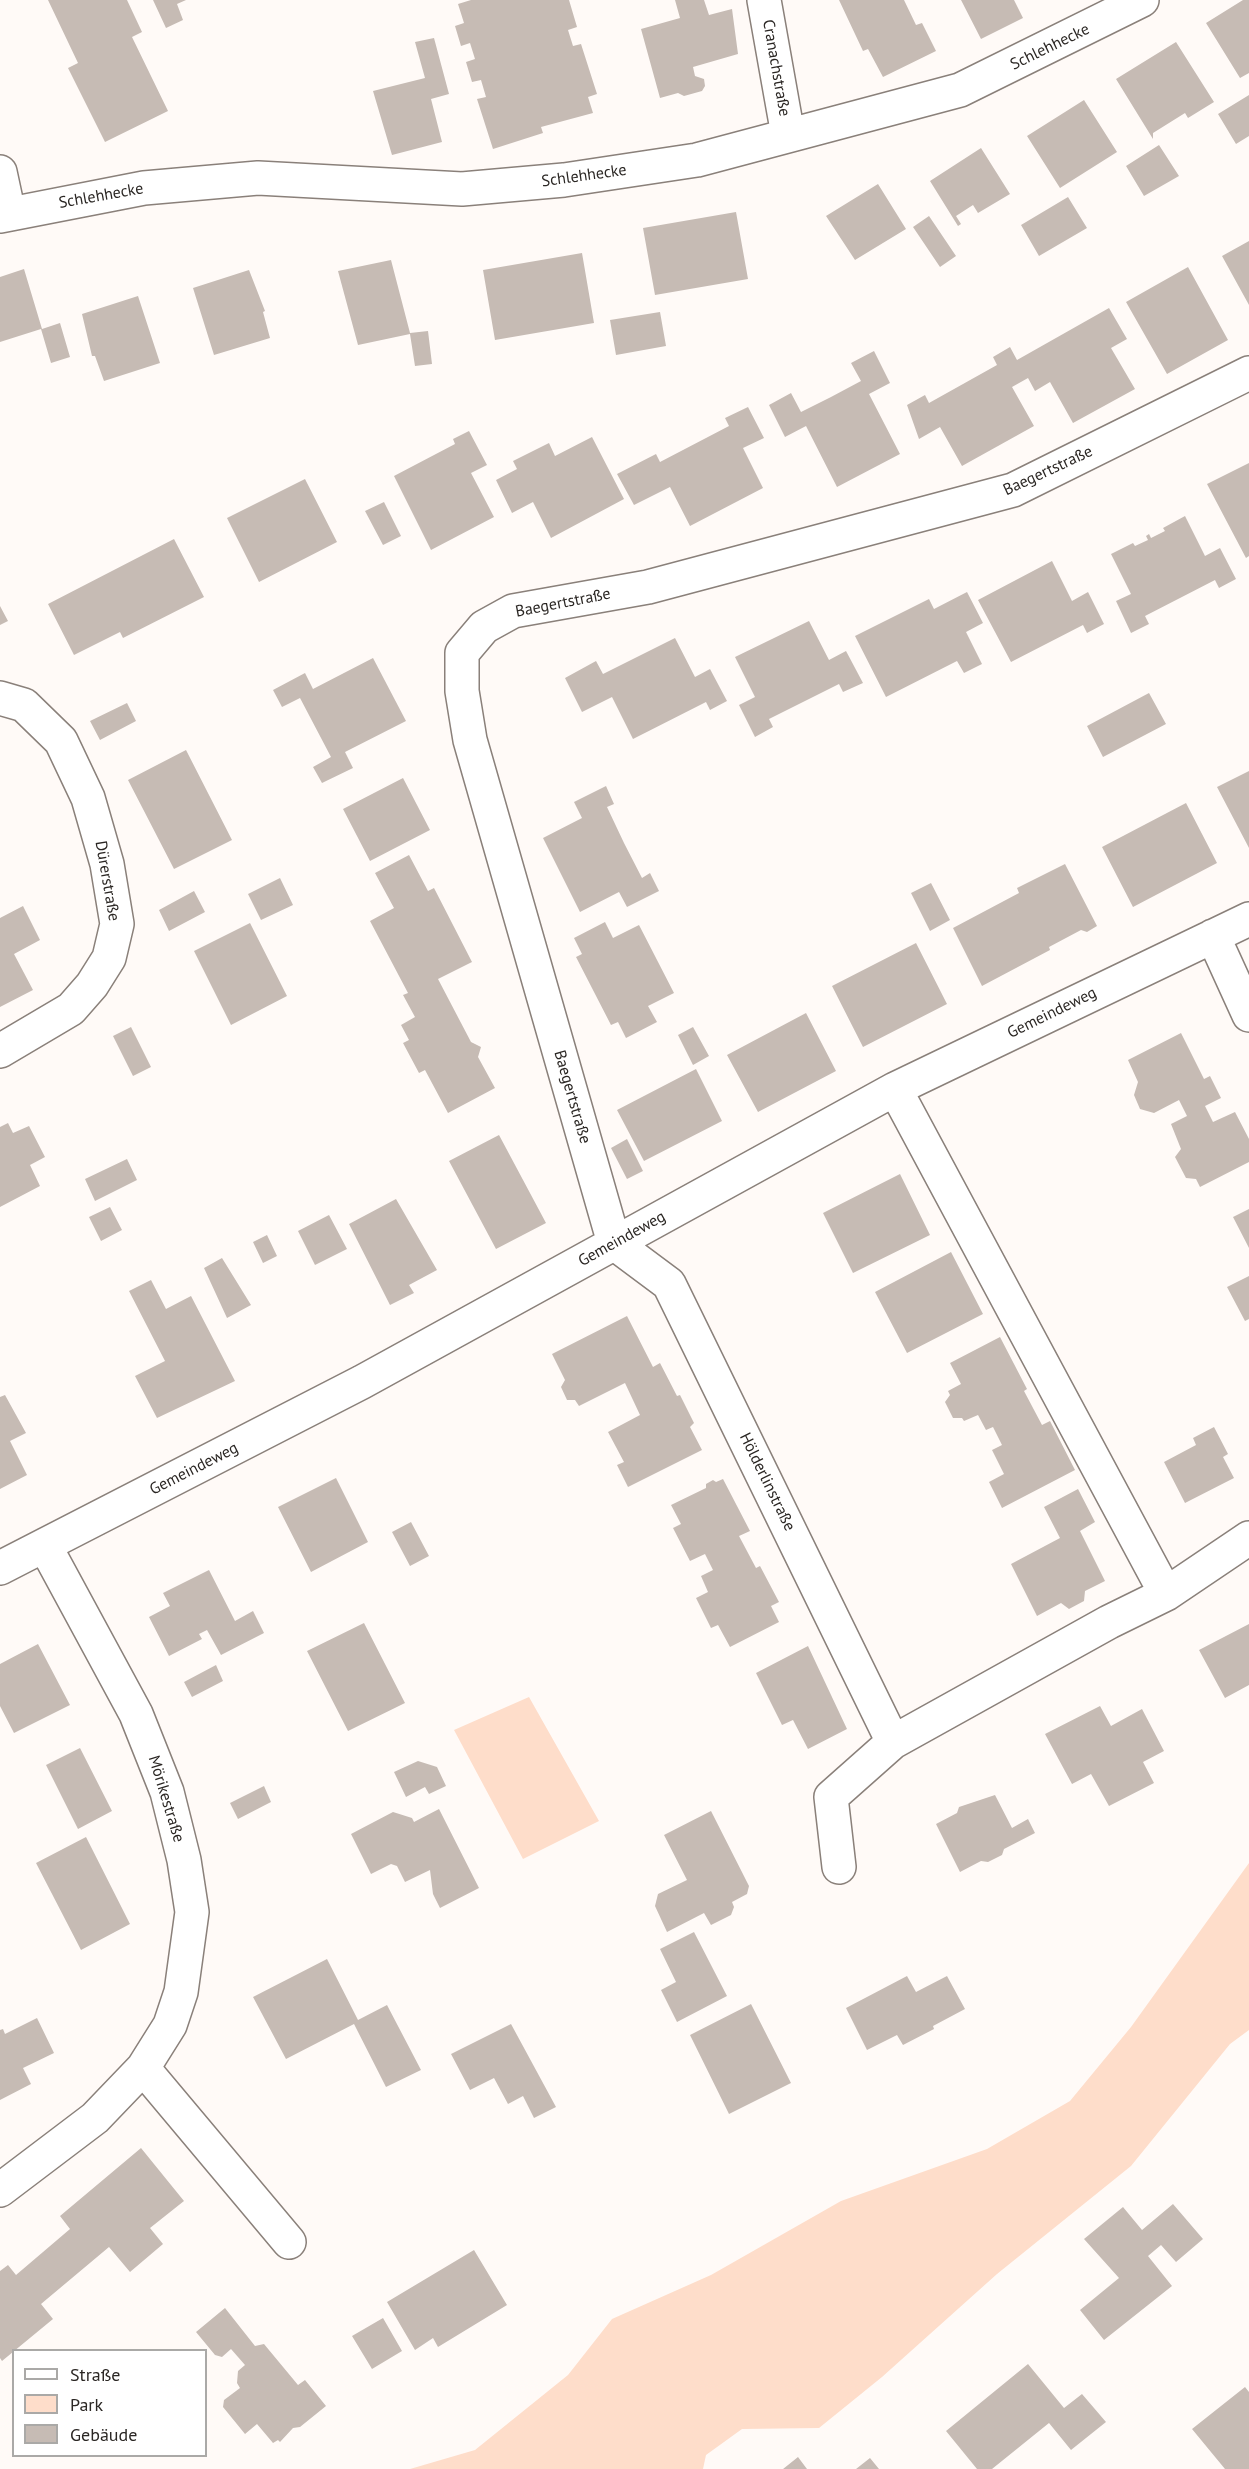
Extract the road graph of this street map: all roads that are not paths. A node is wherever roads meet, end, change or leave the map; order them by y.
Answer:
1 (764, 0) edge
2 (1142, 0) edge
3 (788, 135) junction
4 (0, 172) edge
5 (4, 215) edge
6 (1249, 373) edge
7 (0, 698) edge
8 (1249, 919) edge
9 (1213, 936) junction
10 (1249, 1016) edge
11 (0, 1051) edge
12 (895, 1089) junction
13 (614, 1243) junction
14 (1249, 1538) edge
15 (45, 1546) junction
16 (0, 1568) edge
17 (1166, 1594) junction
18 (893, 1742) junction
19 (839, 1867) dead end
20 (143, 2068) junction
21 (0, 2190) edge
22 (289, 2242) dead end

1 - 3 street, Cranachstraße
2 - 3 street, Schlehhecke
3 - 5 street, Schlehhecke
4 - 5 street
6 - 13 street, Baegertstraße
7 - 11 street, Dürerstraße
8 - 9 street, Gemeindeweg
9 - 10 street
9 - 12 street, Gemeindeweg
12 - 13 street, Gemeindeweg
12 - 17 street
13 - 15 street, Gemeindeweg
13 - 18 street, Hölderlinstraße
14 - 17 street
15 - 16 street, Gemeindeweg
15 - 20 street, Mörikestraße
17 - 18 street
18 - 19 street
20 - 21 street, Mörikestraße
20 - 22 street

